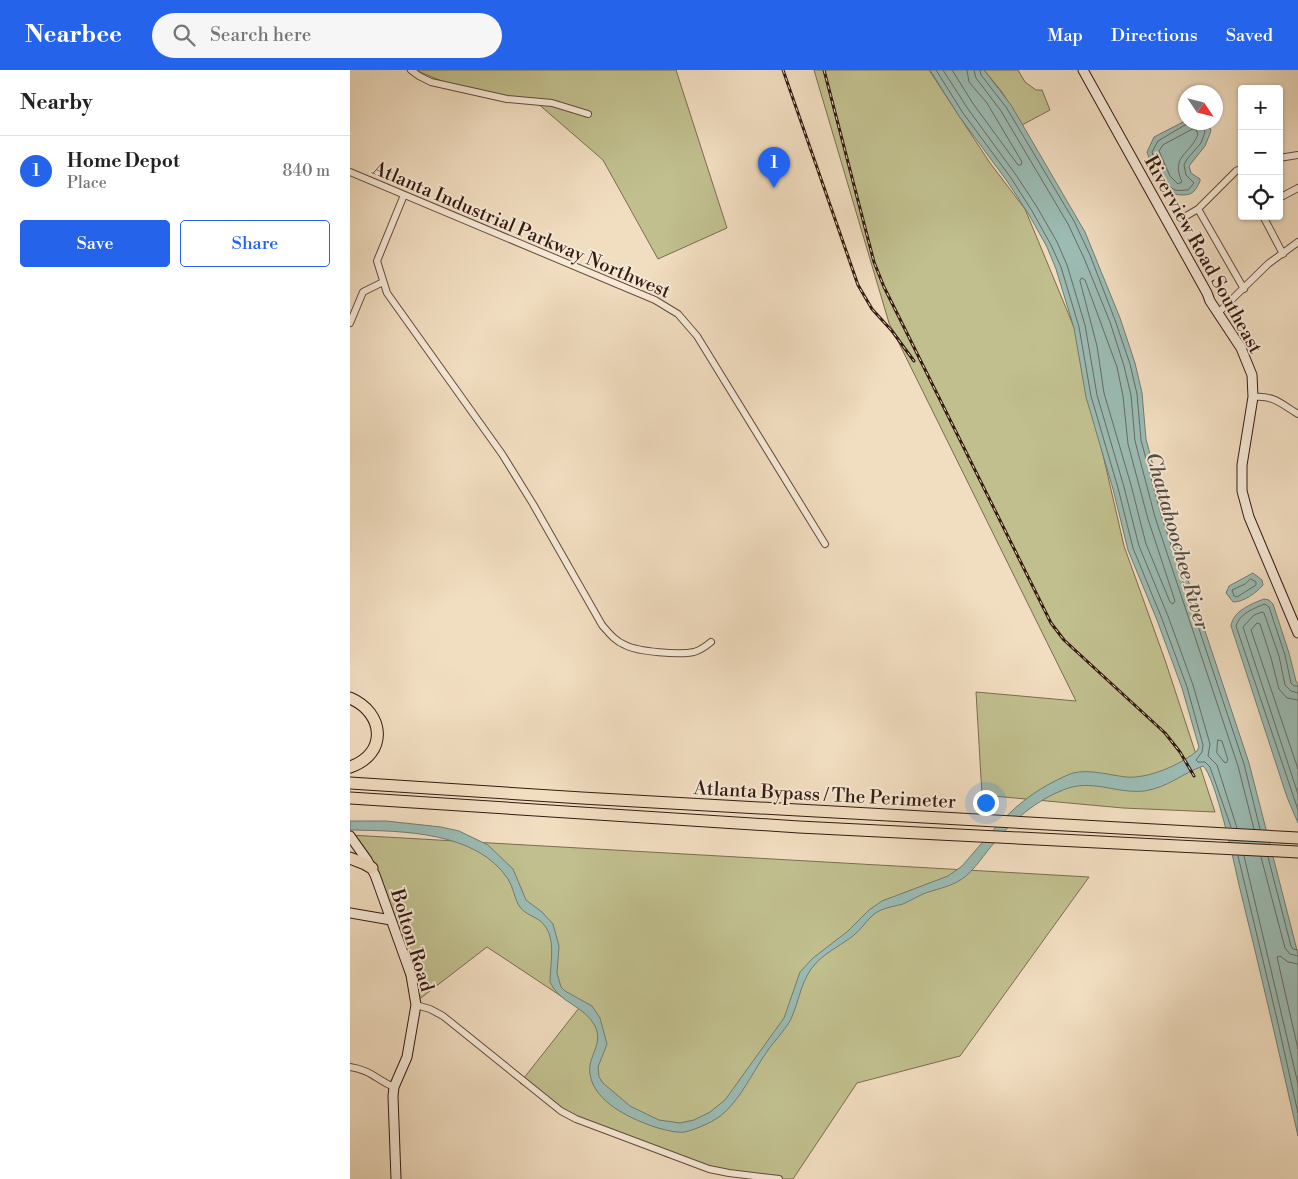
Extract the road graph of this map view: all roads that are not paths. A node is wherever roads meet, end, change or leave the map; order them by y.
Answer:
1 (1083, 70) edge
2 (413, 72) edge
3 (588, 114) dead end
4 (1298, 155) edge
5 (1283, 157) edge
6 (1238, 171) edge
7 (350, 172) edge
8 (1298, 188) edge
9 (404, 195) junction
10 (1283, 196) edge
11 (1198, 209) junction
12 (1182, 219) dead end
13 (1265, 220) edge
14 (1298, 242) edge
15 (1283, 254) junction
16 (383, 282) junction
17 (1244, 289) junction
18 (1218, 313) junction
19 (350, 323) edge
20 (1253, 397) junction
21 (1298, 414) edge
22 (825, 544) dead end
23 (1298, 633) edge
24 (711, 642) dead end
25 (350, 698) edge
26 (350, 767) edge
27 (350, 783) edge
28 (350, 798) edge
29 (351, 837) edge
30 (1298, 838) edge
31 (1298, 852) edge
32 (350, 858) edge
33 (372, 868) junction
34 (350, 913) edge
35 (391, 920) junction
36 (416, 1005) junction
37 (350, 1067) edge
38 (394, 1087) junction
39 (396, 1179) edge
40 (779, 1179) edge

1 - 18 street, Riverview Road Southeast
2 - 3 street
4 - 5 street
6 - 11 street
7 - 9 street, Atlanta Industrial Parkway Northwest
8 - 10 street
9 - 16 street
9 - 22 street, Atlanta Industrial Parkway Northwest
11 - 12 street
11 - 17 street
13 - 15 street
14 - 15 street
15 - 17 street
16 - 19 street
16 - 24 street
17 - 18 street
18 - 20 street, Riverview Road Southeast
20 - 21 street
20 - 23 street, Riverview Road Southeast
25 - 26 highway
27 - 30 highway, Atlanta Bypass / The Perimeter
28 - 31 highway, Atlanta Bypass / The Perimeter
29 - 33 street, Bolton Road
32 - 33 highway
33 - 35 street, Bolton Road
34 - 35 street
35 - 36 street, Bolton Road
36 - 38 street, Bolton Road
36 - 40 street
37 - 38 street
38 - 39 street, Bolton Road

